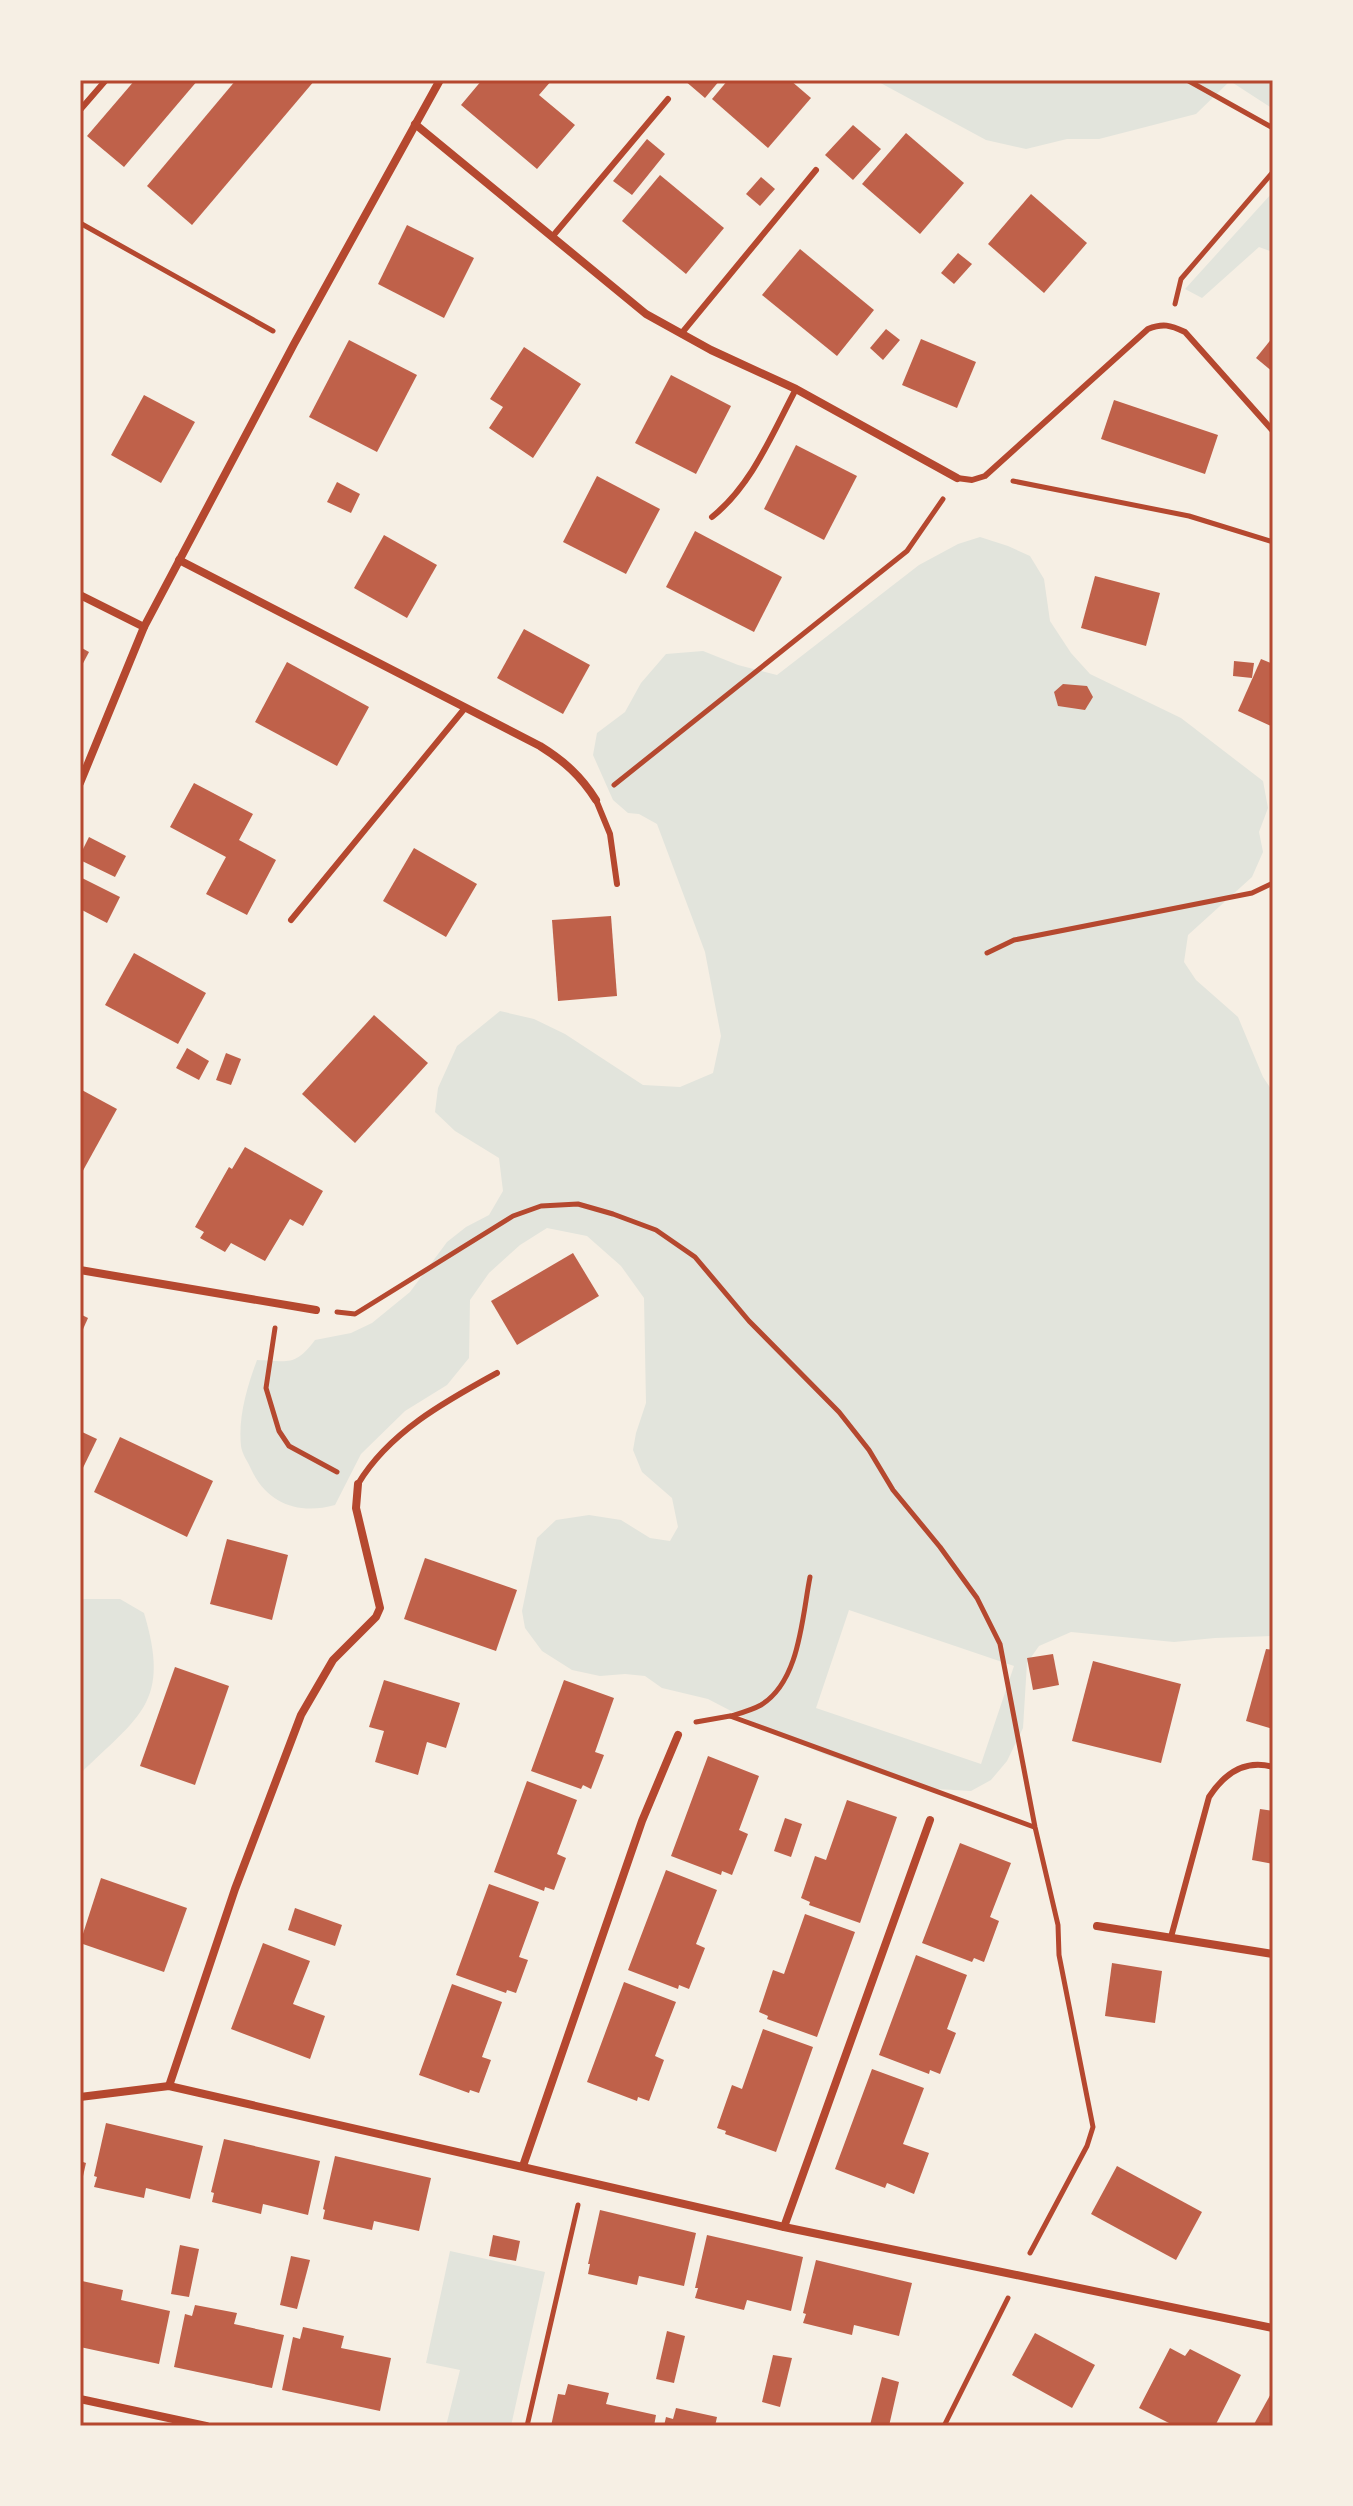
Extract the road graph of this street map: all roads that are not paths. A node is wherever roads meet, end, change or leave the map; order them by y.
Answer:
1 (106, 80) edge
2 (440, 80) edge
3 (668, 99) dead end
4 (80, 110) edge
5 (415, 124) junction
6 (816, 170) dead end
7 (552, 237) junction
8 (681, 334) junction
9 (796, 389) junction
10 (1273, 431) edge
11 (957, 478) joint
12 (712, 517) dead end
13 (179, 560) junction
14 (80, 595) edge
15 (144, 627) junction
16 (465, 708) junction
17 (80, 783) edge
18 (596, 800) joint
19 (617, 884) dead end
20 (291, 920) dead end
21 (80, 1270) edge
22 (316, 1310) road end
23 (497, 1373) dead end
24 (358, 1484) joint
25 (678, 1735) road end
26 (1273, 1767) edge
27 (930, 1820) dead end
28 (1097, 1926) dead end
29 (1171, 1937) junction
30 (1273, 1954) edge
31 (169, 2086) junction
32 (80, 2097) edge
33 (523, 2166) junction
34 (784, 2227) junction
35 (1273, 2328) edge
36 (80, 2399) edge
37 (206, 2426) edge

1 - 4 lane
2 - 5 street
3 - 7 lane
5 - 7 street
5 - 13 street
6 - 8 lane
7 - 8 street
8 - 9 street
9 - 11 street
9 - 12 lane
10 - 11 lane
13 - 15 street
13 - 16 street
14 - 15 street
15 - 17 street
16 - 18 street
16 - 20 lane
18 - 19 lane
21 - 22 street
23 - 24 lane
24 - 31 street
25 - 33 street
26 - 29 lane
27 - 34 street
28 - 29 street
29 - 30 street
31 - 32 street
31 - 33 street
33 - 34 street
34 - 35 street
36 - 37 street

